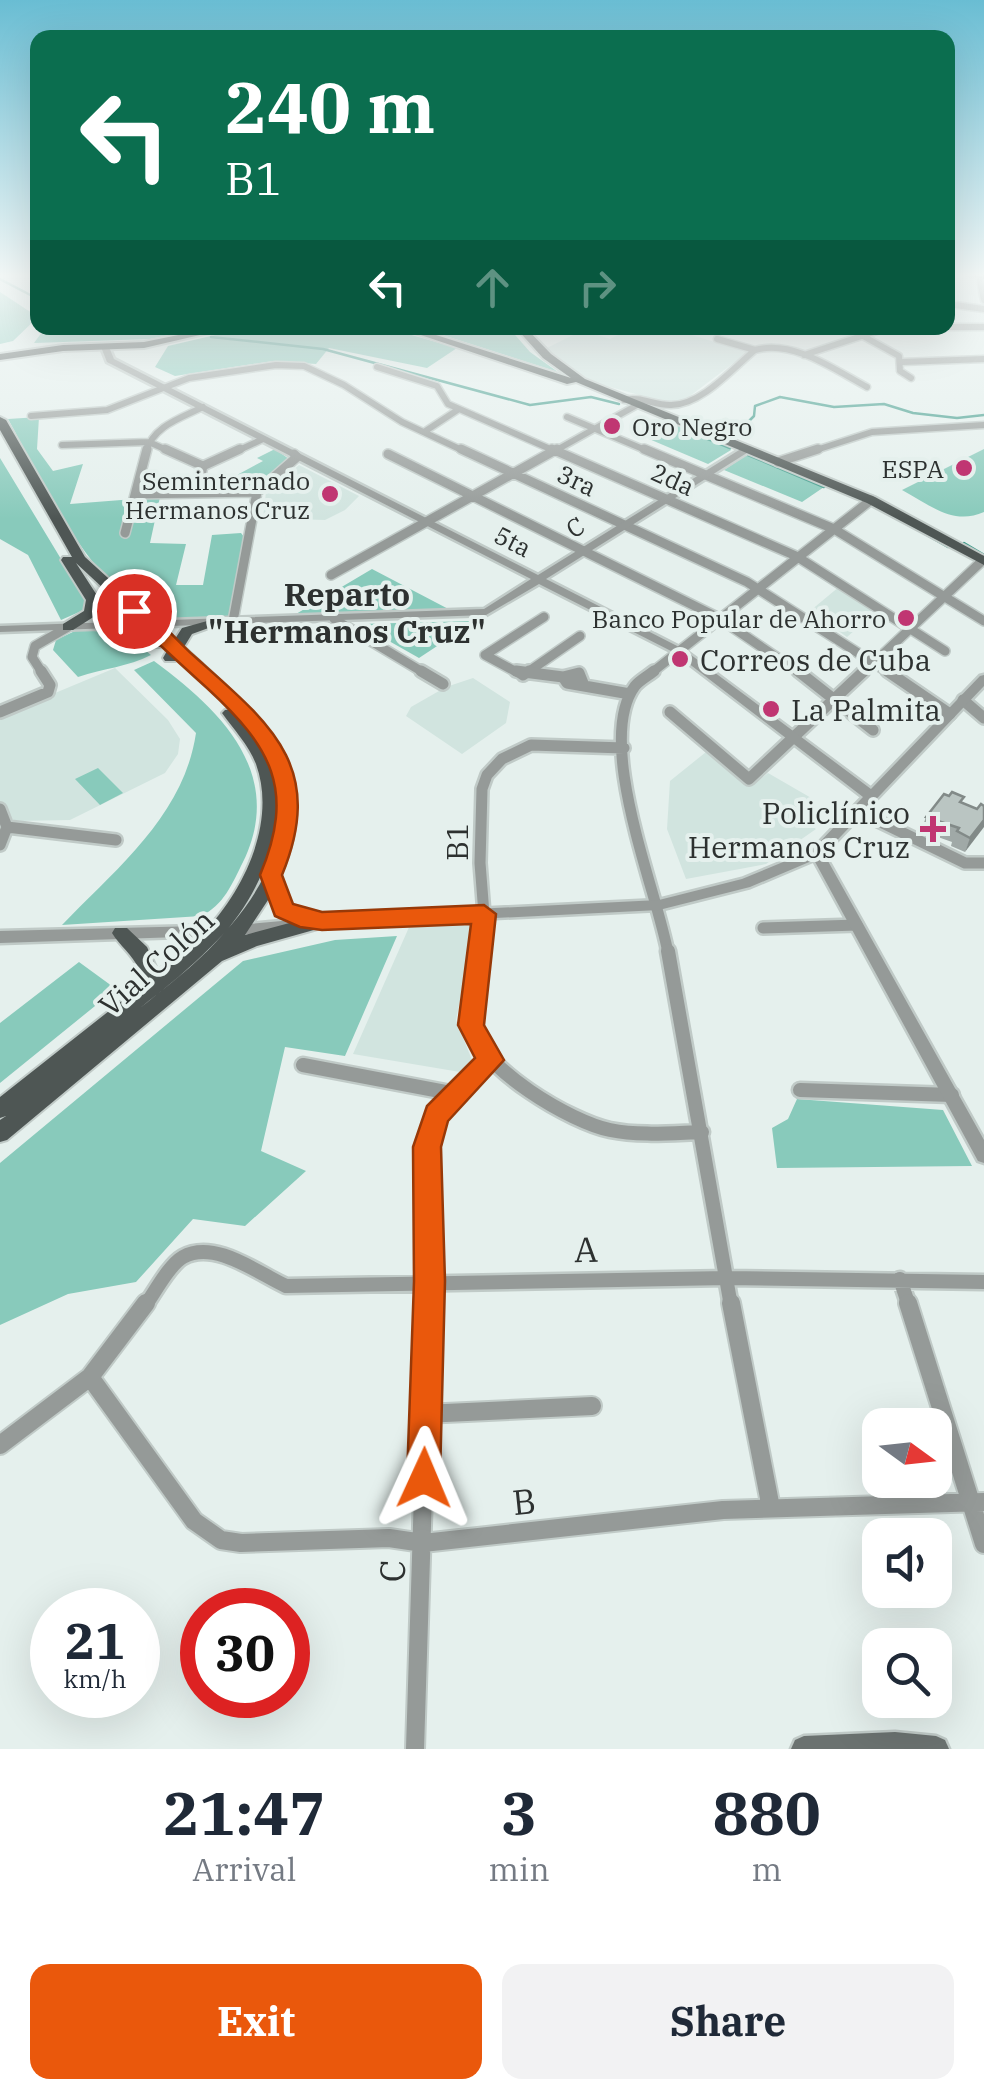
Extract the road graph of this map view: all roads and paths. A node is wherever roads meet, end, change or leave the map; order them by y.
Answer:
1 (103, 357) edge
2 (109, 357) edge
3 (111, 357) edge
4 (494, 357) edge
5 (547, 357) edge
6 (746, 357) edge
7 (805, 357) edge
8 (900, 357) edge
9 (984, 359) edge
10 (110, 360) junction
11 (902, 362) junction
12 (376, 368) dead end
13 (911, 378) dead end
14 (163, 387) junction
15 (866, 387) dead end
16 (605, 392) junction
17 (631, 403) junction
18 (203, 408) junction
19 (459, 409) junction
20 (31, 416) dead end
21 (568, 418) dead end
22 (0, 420) edge
23 (984, 425) edge
24 (594, 428) junction
25 (424, 432) junction
26 (263, 438) junction
27 (0, 442) edge
28 (148, 442) junction
29 (62, 445) dead end
30 (747, 449) junction
31 (556, 450) junction
32 (294, 454) junction
33 (388, 454) dead end
34 (778, 462) junction
35 (203, 466) junction
36 (514, 473) junction
37 (706, 475) junction
38 (257, 492) junction
39 (197, 493) junction
40 (136, 494) junction
41 (473, 496) junction
42 (668, 498) junction
43 (871, 500) junction
44 (427, 522) junction
45 (626, 524) junction
46 (834, 528) junction
47 (125, 533) dead end
48 (585, 550) junction
49 (796, 556) junction
50 (68, 560) junction
51 (983, 560) edge
52 (330, 575) dead end
53 (539, 580) junction
54 (757, 588) junction
55 (109, 595) junction
56 (945, 596) junction
57 (544, 617) dead end
58 (334, 618) junction
59 (719, 618) junction
60 (138, 620) junction
61 (984, 621) edge
62 (164, 622) joint
63 (226, 622) junction
64 (116, 625) junction
65 (74, 627) junction
66 (0, 629) edge
67 (910, 629) junction
68 (580, 636) dead end
69 (155, 644) junction
70 (945, 651) dead end
71 (679, 652) junction
72 (177, 654) junction
73 (874, 663) junction
74 (523, 675) junction
75 (984, 678) edge
76 (443, 684) dead end
77 (630, 694) junction
78 (836, 700) junction
79 (963, 700) junction
80 (0, 712) edge
81 (670, 712) dead end
82 (950, 714) junction
83 (984, 718) edge
84 (873, 730) dead end
85 (795, 738) junction
86 (624, 748) junction
87 (872, 797) junction
88 (0, 809) edge
89 (860, 812) junction
90 (8, 826) junction
91 (116, 840) dead end
92 (0, 845) edge
93 (817, 853) junction
94 (984, 863) edge
95 (271, 875) junction
96 (659, 905) junction
97 (484, 914) junction
98 (322, 921) junction
99 (857, 926) junction
100 (763, 928) dead end
101 (228, 930) junction
102 (121, 933) junction
103 (0, 937) edge
104 (208, 960) junction
105 (132, 1003) junction
106 (491, 1060) junction
107 (302, 1064) dead end
108 (800, 1090) dead end
109 (456, 1094) junction
110 (952, 1095) junction
111 (0, 1109) edge
112 (702, 1132) junction
113 (0, 1133) edge
114 (984, 1156) edge
115 (727, 1278) junction
116 (900, 1280) junction
117 (430, 1281) junction
118 (984, 1282) edge
119 (90, 1377) junction
120 (592, 1406) dead end
121 (424, 1414) junction
122 (0, 1445) edge
123 (977, 1502) edge
124 (771, 1508) junction
125 (423, 1543) junction
126 (984, 1544) edge
127 (415, 1749) edge
128 (804, 1749) edge
129 (936, 1749) edge

1 - 10 street, 5ta
2 - 10 street
3 - 10 street
4 - 16 main road
5 - 16 main road
6 - 17 street
7 - 15 street
8 - 11 street
9 - 11 street
10 - 14 street, 5ta
11 - 13 street
12 - 19 street, 2da
14 - 18 street, 5ta
14 - 20 street, 3ra
14 - 25 street, 3ra
16 - 17 main road
17 - 24 street
17 - 30 main road
18 - 26 street, 5ta
18 - 28 street
19 - 25 street
19 - 31 street, 2da
21 - 24 street
22 - 55 main road, Vial Colón
23 - 34 street
24 - 31 street
24 - 37 street
25 - 36 street, 3ra
26 - 32 street, 5ta
26 - 35 street
27 - 50 main road, Vial Colón
28 - 29 street
28 - 35 street
28 - 40 street
30 - 34 main road
30 - 37 street, C
31 - 36 street
31 - 42 street, 2da
32 - 38 street
32 - 44 street, 5ta
33 - 41 street
34 - 43 main road
35 - 39 street
36 - 41 street
36 - 45 street, 3ra
37 - 42 street, C
37 - 46 street
38 - 39 street
38 - 63 street
39 - 40 street
40 - 47 street
41 - 44 street
41 - 48 street
42 - 45 street, C
42 - 49 street, 2da
43 - 46 street
43 - 51 main road
44 - 52 street
44 - 53 street, 5ta
45 - 48 street, C
45 - 54 street, 3ra
46 - 49 street
46 - 56 street
48 - 53 street, C
48 - 59 street
49 - 54 street
49 - 67 street, 2da
50 - 55 main road, Vial Colón
50 - 65 main road
51 - 56 street
53 - 58 street, C
53 - 71 street, 5ta
54 - 59 street
54 - 73 street, 3ra
55 - 60 main road, Vial Colón
55 - 65 main road
56 - 61 street
56 - 67 street
57 - 74 street
58 - 63 street, C
58 - 76 street
59 - 71 street
59 - 78 street
60 - 62 main road
60 - 64 street
60 - 69 main road, Vial Colón
60 - 72 main road, Vial Colón
62 - 63 street, C
63 - 72 main road
64 - 65 street
64 - 69 main road
65 - 66 street
65 - 80 street
67 - 70 street, 2da
67 - 73 street
68 - 74 street
69 - 72 main road, Vial Colón
71 - 77 street
71 - 85 street, 5ta
72 - 95 main road, Vial Colón
72 - 101 main road, Vial Colón
73 - 78 street
73 - 82 street, 3ra
74 - 77 street
75 - 79 street
77 - 86 street
78 - 84 street
78 - 85 street
79 - 82 street
79 - 83 street
81 - 85 street
82 - 87 street
85 - 87 street, 5ta
86 - 96 street
86 - 97 street, B1
87 - 89 street
88 - 90 street
89 - 93 street
89 - 94 street
90 - 91 street
90 - 92 street
93 - 96 street
93 - 99 street
95 - 98 main road
95 - 101 main road, Vial Colón
96 - 97 street
96 - 112 street
97 - 98 street
97 - 106 street, B1
98 - 101 street
98 - 104 main road
99 - 100 street
99 - 110 street
101 - 102 street
101 - 104 main road, Vial Colón
101 - 105 main road, Vial Colón
102 - 103 street
102 - 105 main road
104 - 113 main road, Vial Colón
105 - 111 main road, Vial Colón
106 - 109 street, C
106 - 112 street
107 - 109 street
108 - 110 street
109 - 117 street, C
110 - 114 street
112 - 115 street
115 - 116 street, A
115 - 117 street, A
115 - 124 street
116 - 118 street, A
116 - 123 street
117 - 119 street, A
117 - 121 street, C
119 - 122 street
119 - 125 street, B
120 - 121 street
121 - 125 street, C
123 - 124 street, B
123 - 126 street
124 - 125 street, B
125 - 127 street, C
128 - 129 main road

